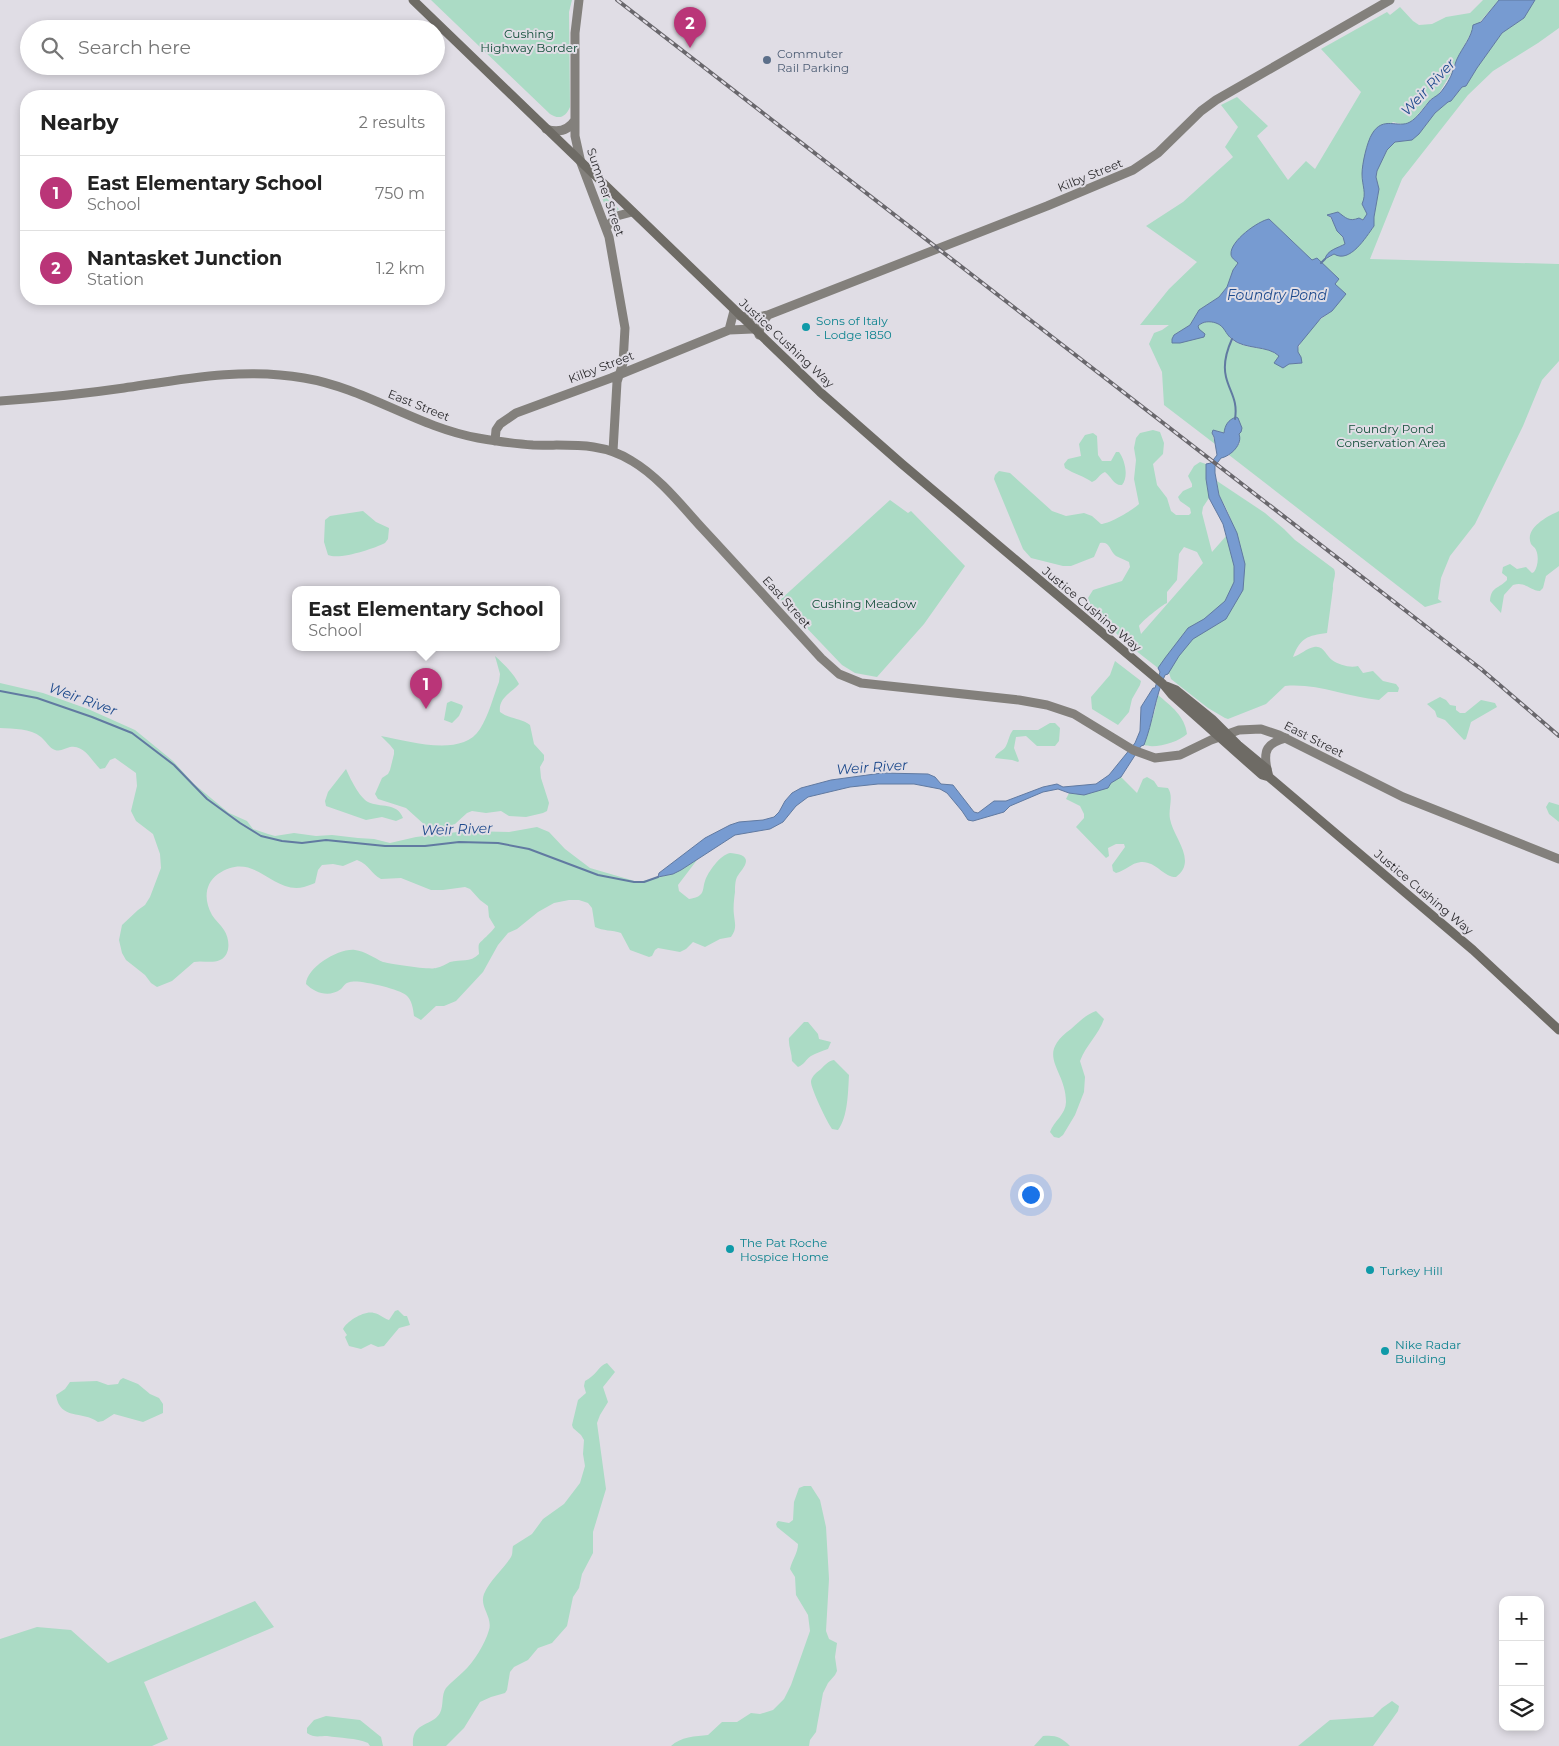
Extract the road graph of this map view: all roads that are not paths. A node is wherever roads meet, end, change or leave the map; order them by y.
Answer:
1 (413, 0) edge
2 (579, 0) edge
3 (1390, 0) edge
4 (434, 20) edge
5 (445, 31) edge
6 (575, 120) junction
7 (546, 129) junction
8 (581, 163) junction
9 (632, 212) junction
10 (606, 228) junction
11 (737, 314) junction
12 (768, 315) junction
13 (729, 330) junction
14 (756, 332) junction
15 (620, 374) junction
16 (0, 401) edge
17 (495, 440) junction
18 (613, 451) junction
19 (1223, 735) junction
20 (1286, 738) junction
21 (1268, 773) junction
22 (1559, 859) edge
23 (1559, 1030) edge

1 - 4 main road, Justice Cushing Way
2 - 6 main road, Summer Street
3 - 12 main road, Kilby Street
5 - 7 main road, Justice Cushing Way
6 - 7 main road
6 - 8 main road, Summer Street
7 - 8 main road, Justice Cushing Way
8 - 9 main road, Justice Cushing Way
8 - 10 main road, Summer Street
9 - 10 main road
9 - 11 main road, Justice Cushing Way
10 - 15 main road, Summer Street
11 - 12 main road, Kilby Street
11 - 13 main road
11 - 14 main road, Justice Cushing Way
12 - 14 main road
13 - 14 main road, Kilby Street
13 - 15 main road, Kilby Street
14 - 19 main road, Justice Cushing Way
15 - 17 main road, Kilby Street
15 - 18 main road, Summer Street
16 - 17 main road, East Street
17 - 18 main road, East Street
18 - 19 main road, East Street
19 - 20 main road, East Street
19 - 21 main road, Justice Cushing Way
20 - 21 main road
20 - 22 main road, East Street
21 - 23 main road, Justice Cushing Way

